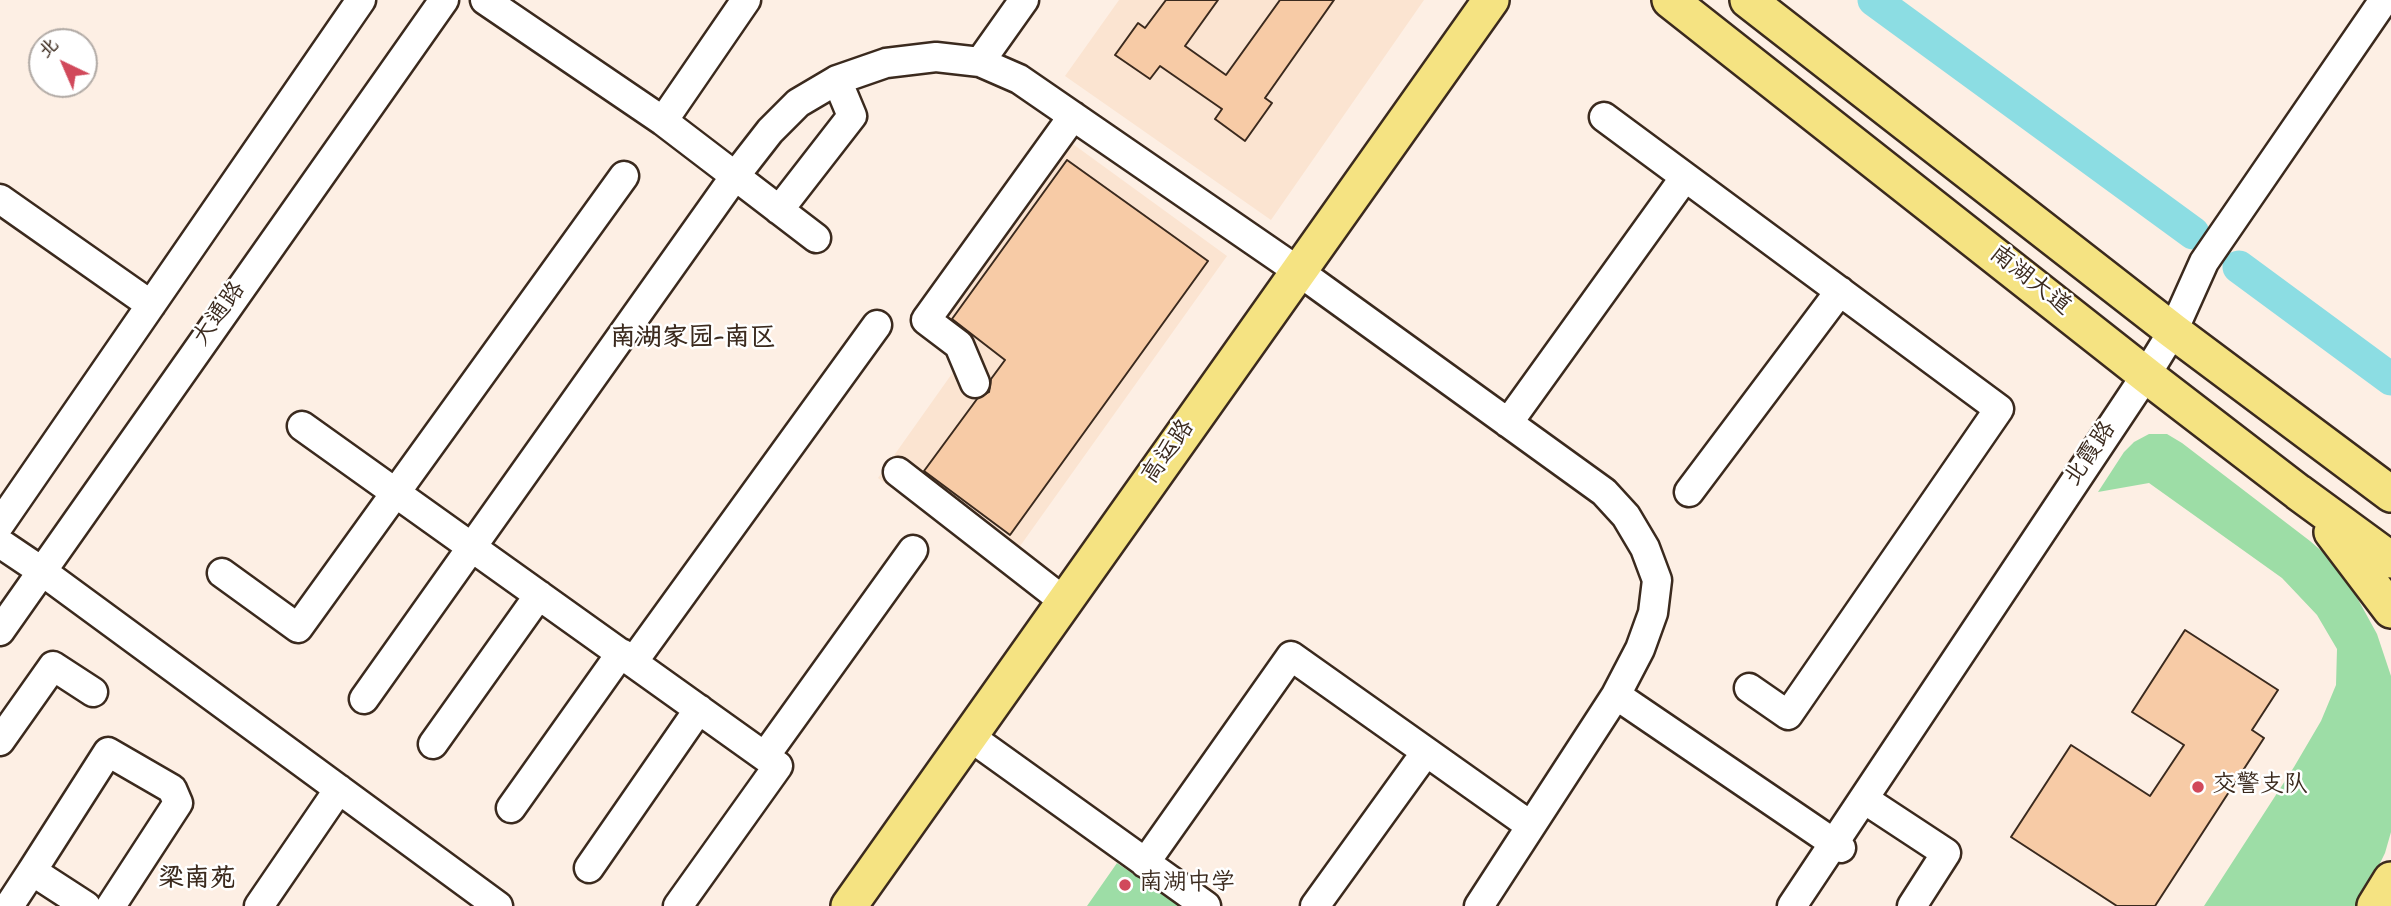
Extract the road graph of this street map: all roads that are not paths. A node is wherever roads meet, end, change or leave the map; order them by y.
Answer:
1 (361, 0) edge
2 (444, 0) edge
3 (485, 0) edge
4 (746, 0) edge
5 (1024, 0) edge
6 (1491, 0) edge
7 (1498, 0) edge
8 (1670, 0) edge
9 (1748, 0) edge
10 (2384, 0) edge
11 (2391, 0) edge
12 (980, 62) junction
13 (837, 80) junction
14 (1073, 117) junction
15 (1604, 117) dead end
16 (663, 121) junction
17 (624, 176) dead end
18 (735, 176) junction
19 (1685, 177) junction
20 (0, 199) edge
21 (779, 210) junction
22 (816, 238) dead end
23 (1300, 273) junction
24 (1840, 291) junction
25 (151, 305) junction
26 (877, 325) dead end
27 (2176, 332) junction
28 (2149, 377) junction
29 (975, 383) dead end
30 (1508, 423) junction
31 (302, 426) dead end
32 (2334, 452) junction
33 (898, 471) dead end
34 (2391, 480) edge
35 (1689, 492) dead end
36 (2298, 492) junction
37 (396, 493) junction
38 (2391, 494) edge
39 (0, 524) edge
40 (0, 543) edge
41 (472, 547) junction
42 (913, 550) dead end
43 (0, 557) edge
44 (2391, 560) edge
45 (222, 572) dead end
46 (40, 577) junction
47 (539, 595) junction
48 (1065, 602) junction
49 (2391, 610) edge
50 (0, 631) edge
51 (627, 658) junction
52 (1749, 688) dead end
53 (93, 692) dead end
54 (1616, 695) junction
55 (364, 699) dead end
56 (699, 709) junction
57 (972, 738) junction
58 (0, 741) edge
59 (433, 744) dead end
60 (1426, 752) junction
61 (765, 756) junction
62 (335, 794) junction
63 (1870, 803) junction
64 (511, 808) dead end
65 (1531, 826) junction
66 (1837, 845) junction
67 (1145, 863) junction
68 (589, 868) dead end
69 (33, 871) junction
70 (2391, 880) edge
71 (9, 906) edge
72 (86, 906) edge
73 (111, 906) edge
74 (259, 906) edge
75 (477, 906) edge
76 (498, 906) edge
77 (678, 906) edge
78 (849, 906) edge
79 (858, 906) edge
80 (1206, 906) edge
81 (1315, 906) edge
82 (1479, 906) edge
83 (1792, 906) edge
84 (1803, 906) edge
85 (1912, 906) edge
86 (2375, 906) edge

1 - 25 street
2 - 46 street, 大通路
3 - 16 street
4 - 16 street
5 - 12 street
6 - 23 main road, 高运路
7 - 23 main road, 高运路
8 - 28 main road, 南湖大道
9 - 27 main road, 南湖大道
10 - 27 street, 北霞路
11 - 27 street, 北霞路
12 - 13 street
12 - 14 street
13 - 18 street
13 - 21 street
14 - 23 street
14 - 29 street
15 - 19 street
16 - 18 street
17 - 37 street
18 - 21 street
18 - 41 street
19 - 24 street
19 - 30 street
20 - 25 street
21 - 22 street
23 - 30 street
23 - 48 main road, 高运路
23 - 57 main road, 高运路
24 - 35 street
24 - 52 street
25 - 39 street
26 - 51 street
27 - 28 street, 北霞路
27 - 32 main road, 南湖大道
28 - 36 main road, 南湖大道
28 - 63 street, 北霞路
28 - 66 street, 北霞路
30 - 54 street
31 - 37 street
32 - 34 main road
32 - 38 main road, 南湖大道
33 - 48 street
36 - 44 main road, 南湖大道
36 - 49 main road
37 - 41 street
37 - 45 street
40 - 46 street
41 - 47 street
41 - 55 street
42 - 61 street
43 - 46 street
46 - 50 street, 大通路
46 - 62 street
47 - 51 street
47 - 59 street
48 - 57 main road, 高运路
51 - 56 street
51 - 64 street
53 - 58 street
54 - 65 street
54 - 66 street
56 - 61 street
56 - 68 street
57 - 67 street
57 - 78 main road, 高运路
57 - 79 main road, 高运路
60 - 65 street
60 - 67 street
60 - 81 street
61 - 77 street
62 - 74 street
62 - 75 street
62 - 76 street
63 - 66 street, 北霞路
63 - 85 street
65 - 82 street
66 - 83 street, 北霞路
66 - 84 street, 北霞路
67 - 80 street
69 - 71 street
69 - 72 street
69 - 73 street
70 - 86 main road

